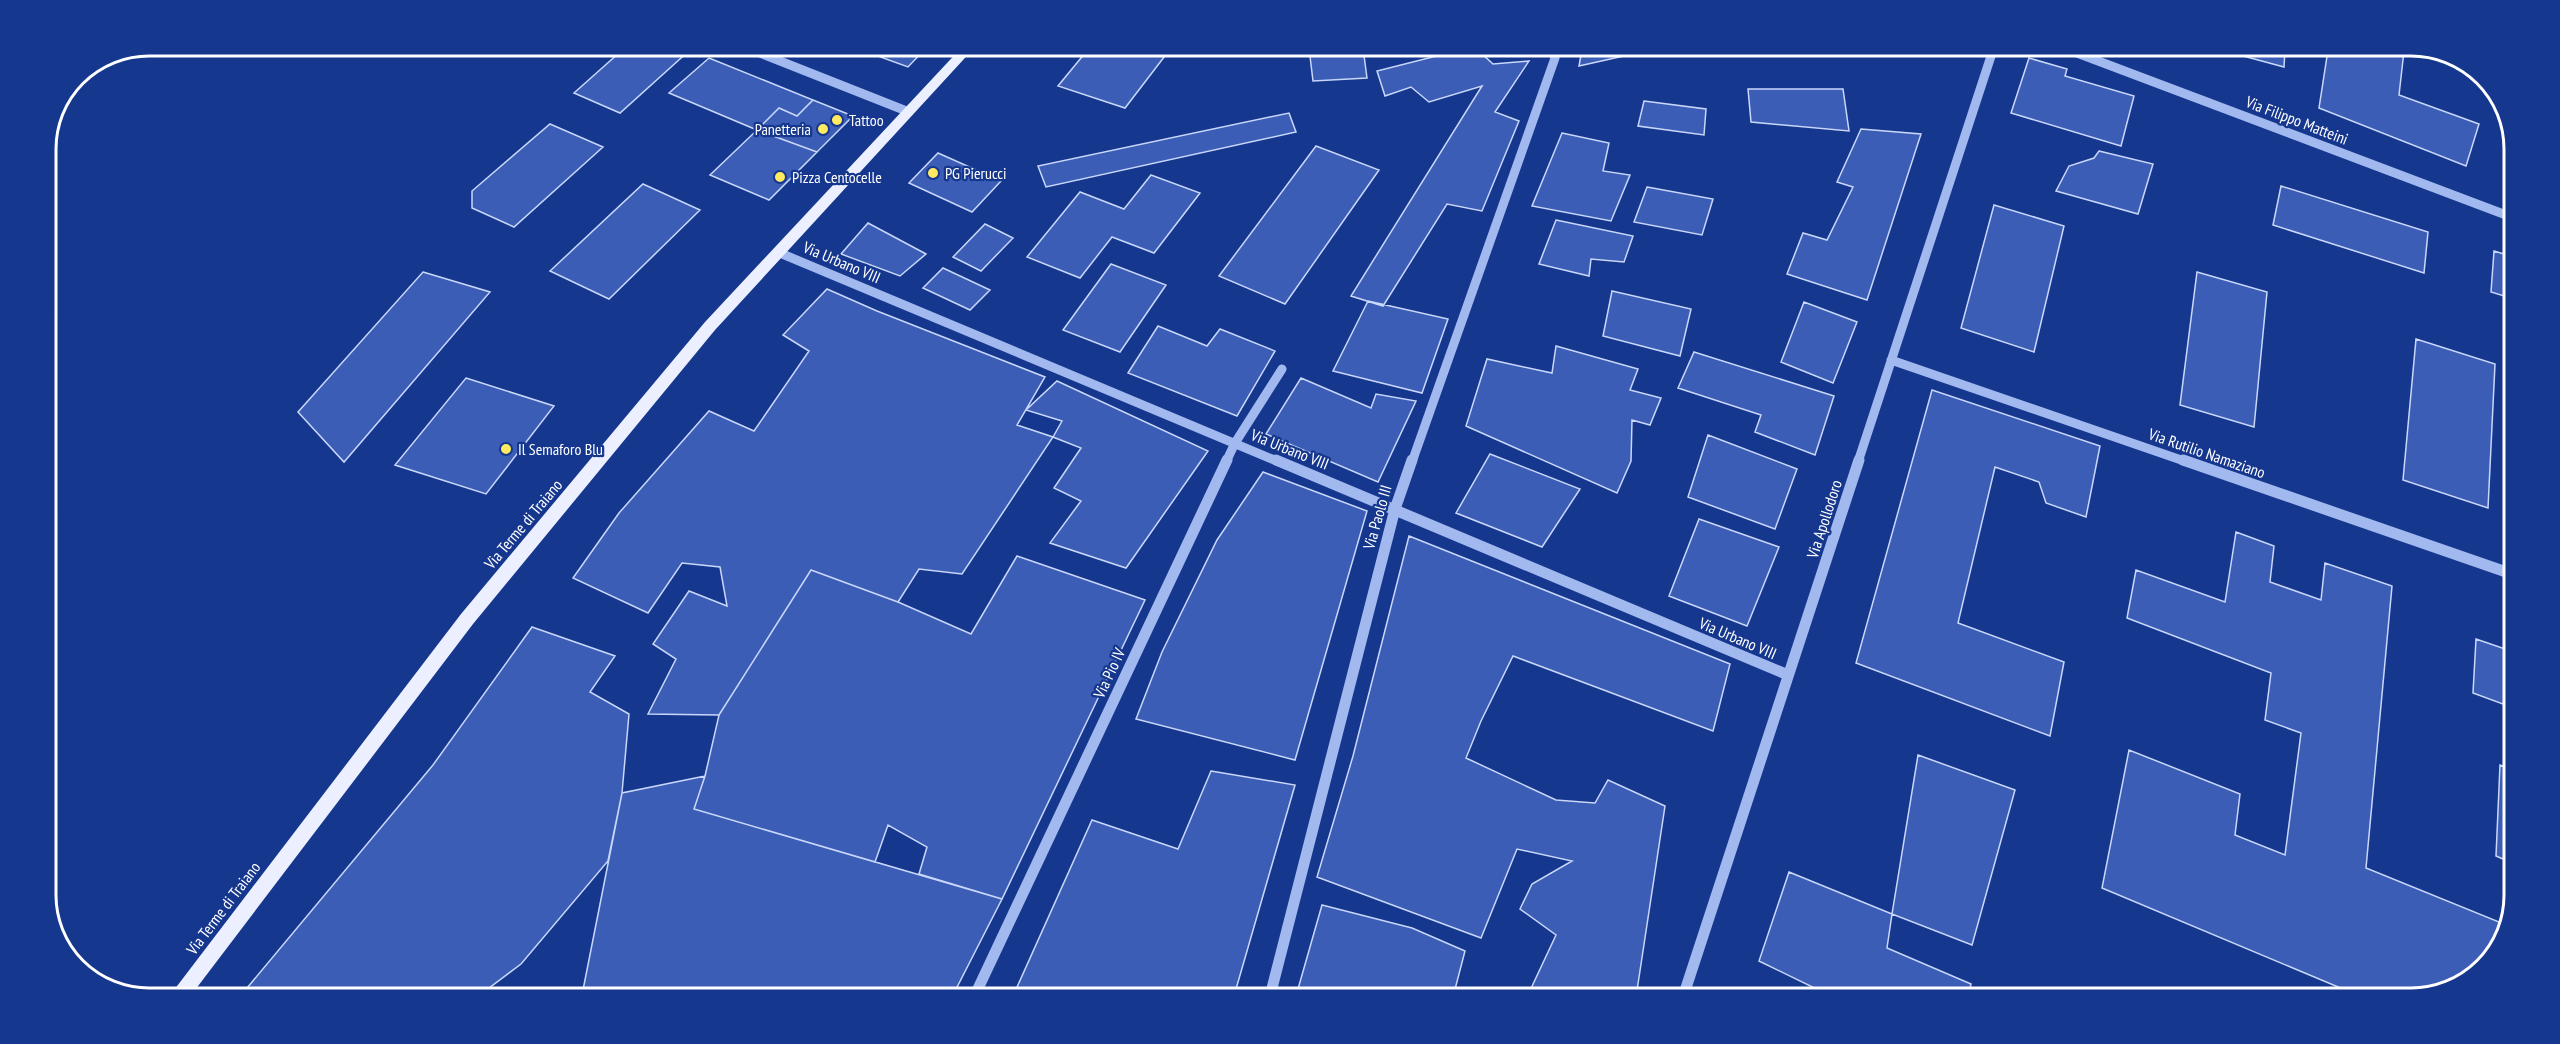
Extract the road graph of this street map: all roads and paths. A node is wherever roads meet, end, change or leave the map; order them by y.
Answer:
1 (765, 55) edge
2 (962, 55) edge
3 (1554, 55) edge
4 (1991, 55) edge
5 (2082, 55) edge
6 (909, 112) junction
7 (2504, 214) edge
8 (780, 253) junction
9 (1892, 360) junction
10 (1282, 369) dead end
11 (1235, 443) junction
12 (1395, 508) junction
13 (2504, 571) edge
14 (1788, 675) junction
15 (185, 988) edge
16 (979, 988) edge
17 (1272, 988) edge
18 (1686, 988) edge

1 - 6 street
2 - 6 main road, Via Terme di Traiano
3 - 12 street, Via Paolo III
4 - 9 street, Via Apollodoro
5 - 7 street, Via Filippo Matteini
6 - 8 main road, Via Terme di Traiano
8 - 11 street, Via Urbano VIII
8 - 15 main road, Via Terme di Traiano
9 - 13 street, Via Rutilio Namaziano
9 - 14 street, Via Apollodoro
10 - 11 street, Via Pio IV
11 - 12 street, Via Urbano VIII
11 - 16 street, Via Pio IV
12 - 14 street, Via Urbano VIII
12 - 17 street, Via Paolo III
14 - 18 street, Via Apollodoro

